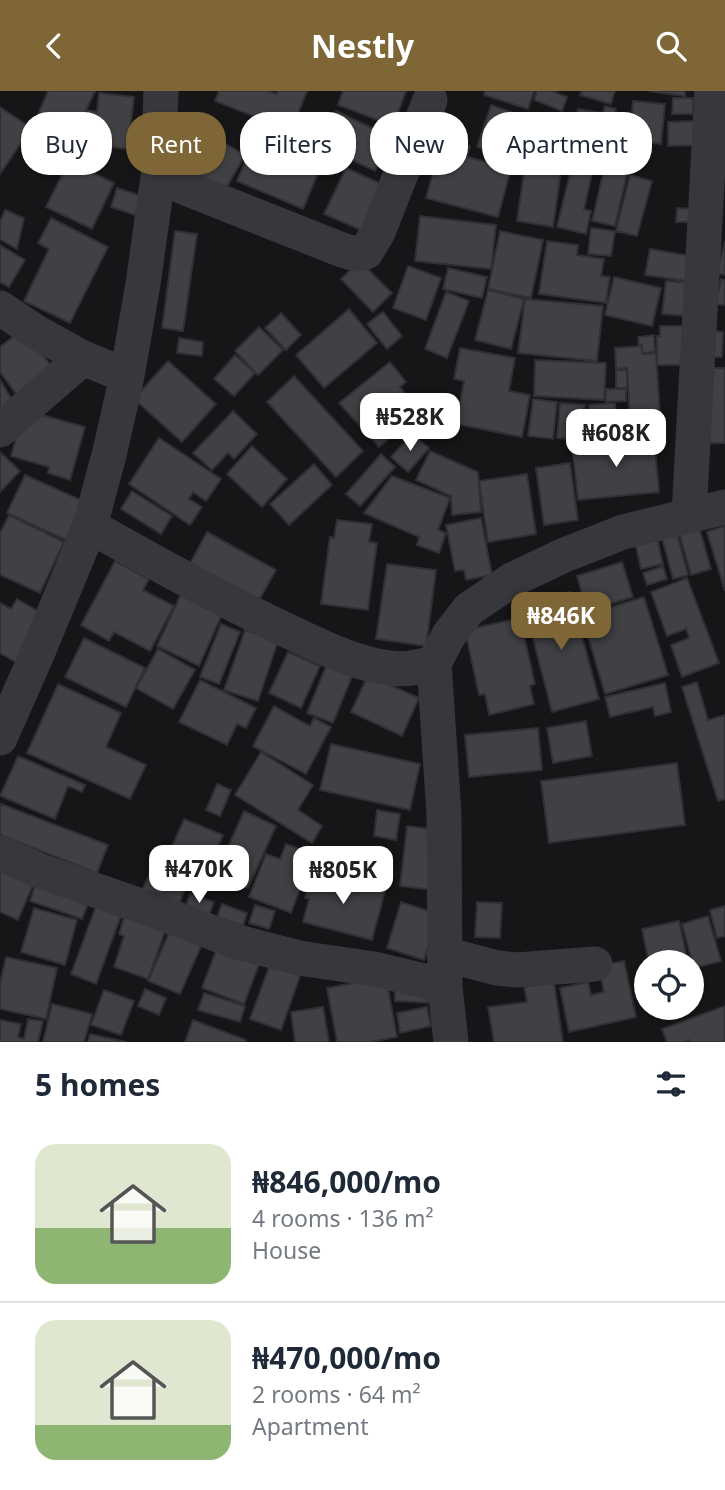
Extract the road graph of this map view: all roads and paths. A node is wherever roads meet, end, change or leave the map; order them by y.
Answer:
1 (161, 91) edge
2 (712, 91) edge
3 (430, 100) dead end
4 (158, 177) junction
5 (0, 308) edge
6 (83, 358) junction
7 (127, 376) junction
8 (0, 430) edge
9 (725, 507) edge
10 (689, 515) junction
11 (90, 526) junction
12 (434, 663) junction
13 (0, 738) edge
14 (0, 853) edge
15 (595, 964) dead end
16 (445, 970) junction
17 (452, 1042) edge

1 - 4 street
2 - 10 street
3 - 4 street
4 - 7 street
5 - 6 street
6 - 7 street
6 - 8 street
7 - 11 street
9 - 10 street
10 - 12 street
11 - 12 street
11 - 13 street
12 - 16 street
14 - 16 street
15 - 16 street
16 - 17 street

